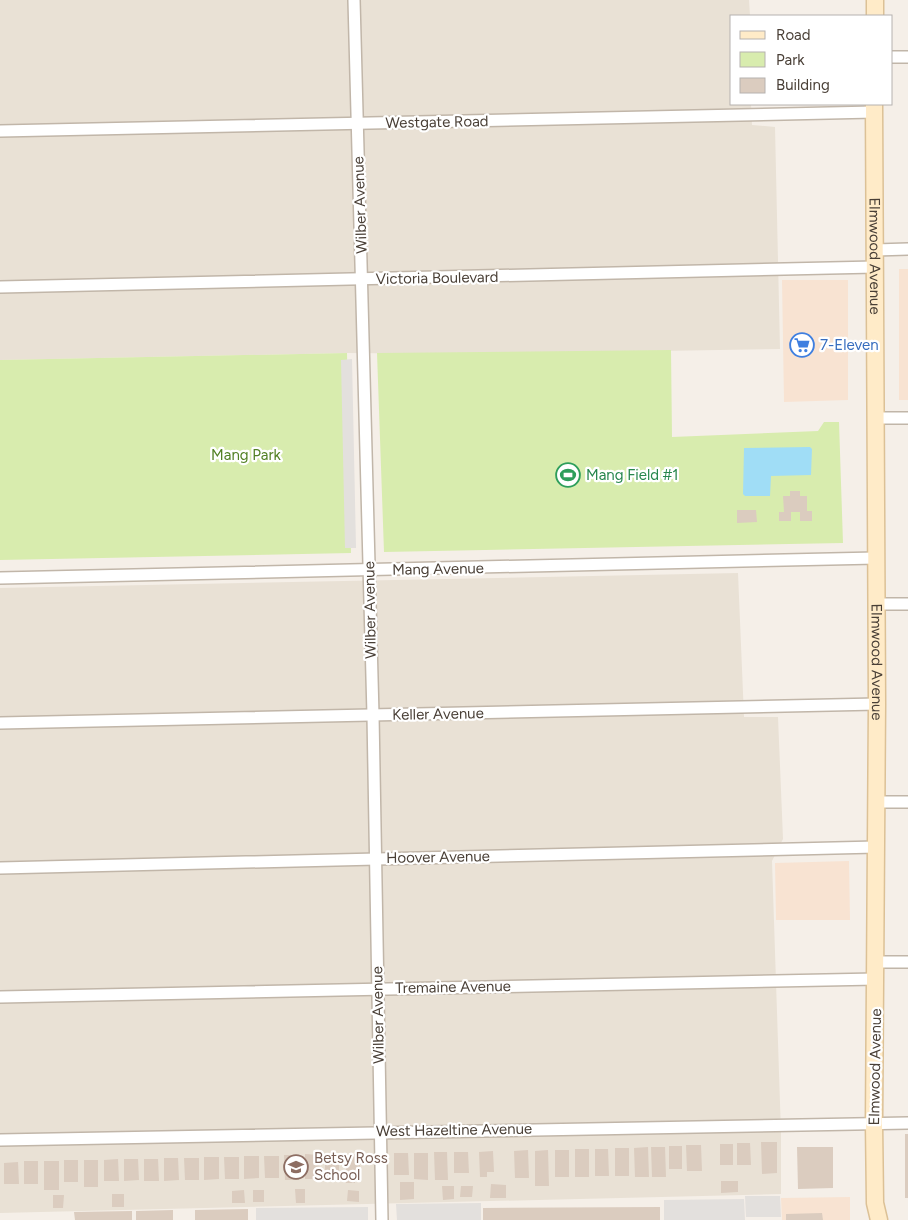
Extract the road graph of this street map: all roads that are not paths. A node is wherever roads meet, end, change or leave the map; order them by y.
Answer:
1 (354, 0) edge
2 (875, 0) edge
3 (875, 15) edge
4 (893, 57) edge
5 (908, 57) edge
6 (874, 108) edge
7 (358, 124) junction
8 (0, 131) edge
9 (908, 249) edge
10 (875, 250) junction
11 (875, 267) junction
12 (362, 280) junction
13 (0, 287) edge
14 (876, 418) junction
15 (908, 418) edge
16 (876, 558) junction
17 (370, 571) junction
18 (0, 578) edge
19 (876, 604) junction
20 (908, 604) edge
21 (877, 704) junction
22 (373, 715) junction
23 (0, 723) edge
24 (877, 802) junction
25 (908, 802) edge
26 (876, 847) junction
27 (375, 859) junction
28 (0, 868) edge
29 (876, 962) junction
30 (908, 962) edge
31 (876, 979) junction
32 (377, 989) junction
33 (0, 997) edge
34 (874, 1123) junction
35 (908, 1123) edge
36 (380, 1132) junction
37 (0, 1140) edge
38 (875, 1203) junction
39 (382, 1220) edge
40 (874, 1220) edge
41 (878, 1220) edge

1 - 7 street, Wilber Avenue
2 - 3 street
4 - 5 street
6 - 7 street, Westgate Road
6 - 10 street, Elmwood Avenue
7 - 8 street, Westgate Road
7 - 12 street, Wilber Avenue
9 - 10 street
10 - 11 street, Elmwood Avenue
11 - 12 street, Victoria Boulevard
11 - 14 street, Elmwood Avenue
12 - 13 street, Victoria Boulevard
12 - 17 street, Wilber Avenue
14 - 15 street
14 - 16 street, Elmwood Avenue
16 - 17 street, Mang Avenue
16 - 19 street, Elmwood Avenue
17 - 18 street, Mang Avenue
17 - 22 street, Wilber Avenue
19 - 20 street
19 - 21 street, Elmwood Avenue
21 - 22 street, Keller Avenue
21 - 24 street, Elmwood Avenue
22 - 23 street, Keller Avenue
22 - 27 street, Wilber Avenue
24 - 25 street
24 - 26 street, Elmwood Avenue
26 - 27 street, Hoover Avenue
26 - 29 street, Elmwood Avenue
27 - 28 street, Hoover Avenue
27 - 32 street, Wilber Avenue
29 - 30 street
29 - 31 street, Elmwood Avenue
31 - 32 street, Tremaine Avenue
31 - 34 street, Elmwood Avenue
32 - 33 street, Tremaine Avenue
32 - 36 street, Wilber Avenue
34 - 35 street, West Hazeltine Avenue
34 - 36 street, West Hazeltine Avenue
34 - 38 street, Elmwood Avenue
36 - 37 street, West Hazeltine Avenue
36 - 39 street, Wilber Avenue
38 - 40 street
38 - 41 street, Elmwood Avenue

